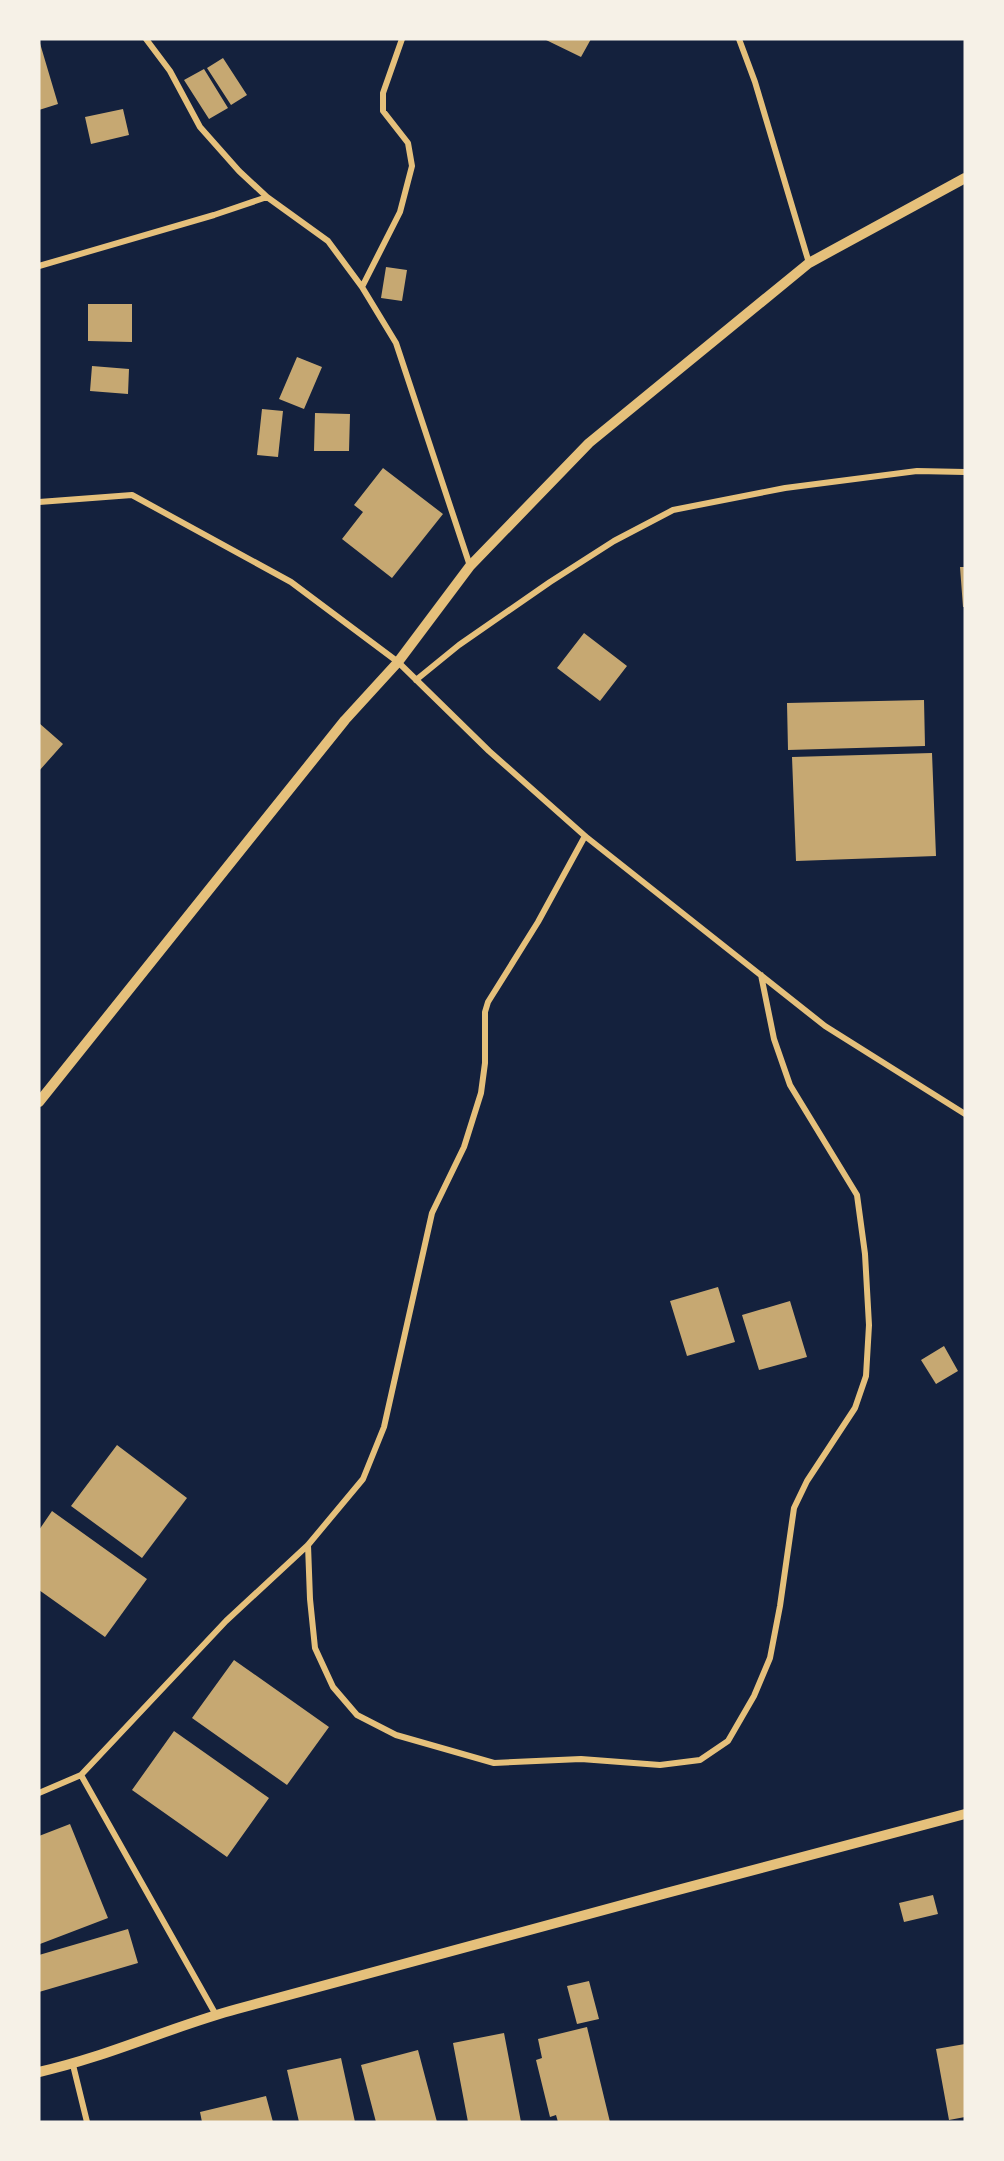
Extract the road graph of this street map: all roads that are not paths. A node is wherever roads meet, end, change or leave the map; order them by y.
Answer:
1 (146, 39) edge
2 (402, 39) edge
3 (739, 39) edge
4 (965, 178) edge
5 (267, 197) junction
6 (809, 262) junction
7 (39, 266) edge
8 (362, 287) junction
9 (965, 472) edge
10 (39, 502) edge
11 (470, 566) junction
12 (398, 662) junction
13 (416, 680) junction
14 (585, 836) junction
15 (761, 975) junction
16 (39, 1102) edge
17 (965, 1114) edge
18 (308, 1545) junction
19 (81, 1775) junction
20 (39, 1793) edge
21 (965, 1814) edge
22 (216, 2015) junction
23 (73, 2065) junction
24 (39, 2072) edge
25 (87, 2122) edge

1 - 5 street
2 - 8 street
3 - 6 street
4 - 6 street
5 - 7 street
5 - 8 street
6 - 11 street
8 - 11 street
9 - 13 street
10 - 12 street
11 - 12 street
12 - 13 street
12 - 16 street
13 - 14 street
14 - 15 street
14 - 18 street
15 - 17 street
15 - 18 street
18 - 19 street
19 - 20 street
19 - 22 street
21 - 22 street
22 - 23 street
23 - 24 street
23 - 25 street

